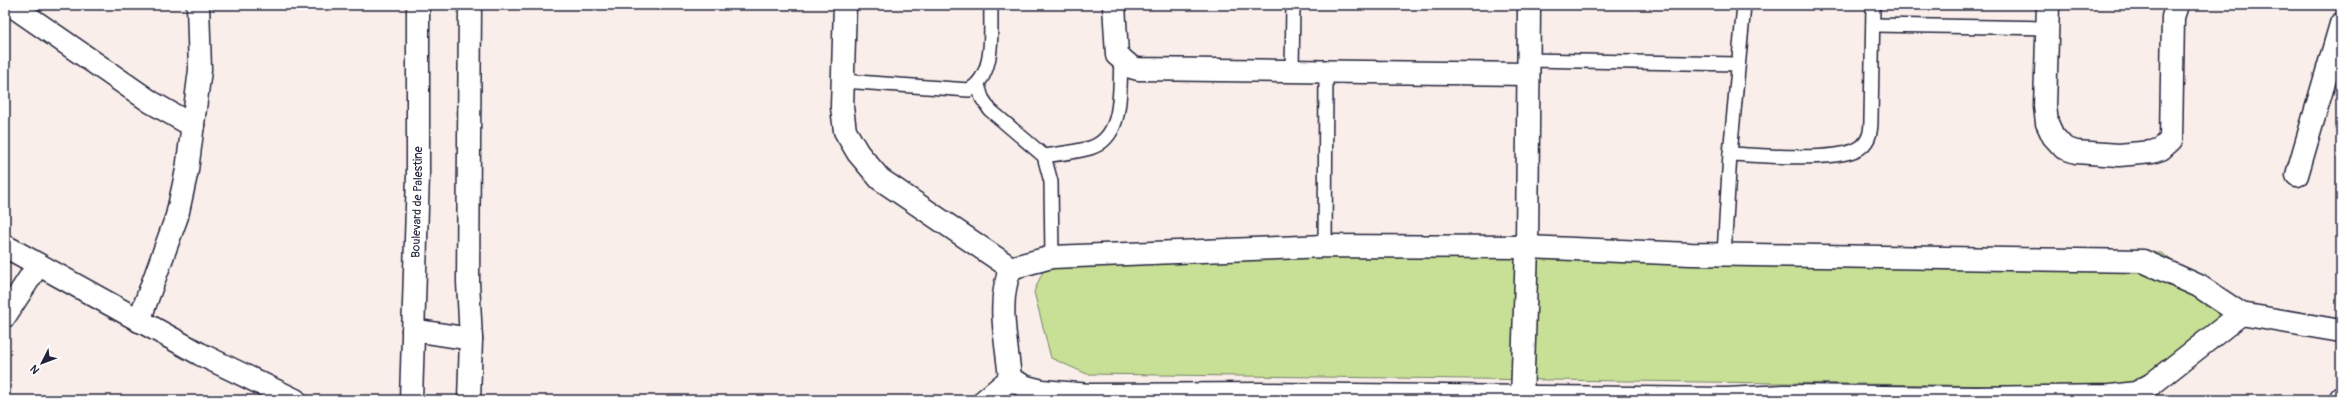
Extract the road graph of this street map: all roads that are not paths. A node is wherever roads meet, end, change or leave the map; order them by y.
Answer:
1 (11, 5) edge
2 (198, 5) edge
3 (418, 5) edge
4 (470, 5) edge
5 (846, 5) edge
6 (991, 5) edge
7 (1114, 5) edge
8 (1293, 5) edge
9 (1529, 5) edge
10 (1744, 5) edge
11 (1873, 5) edge
12 (2048, 5) edge
13 (2177, 5) edge
14 (2341, 24) edge
15 (1873, 25) junction
16 (2047, 28) junction
17 (1121, 60) junction
18 (1738, 64) junction
19 (1528, 67) junction
20 (1292, 72) junction
21 (1326, 72) junction
22 (843, 81) junction
23 (978, 85) junction
24 (193, 126) junction
25 (1730, 154) junction
26 (1044, 156) junction
27 (2298, 175) dead end
28 (5, 246) edge
29 (1325, 246) junction
30 (1527, 247) junction
31 (1724, 254) junction
32 (1052, 257) junction
33 (38, 265) junction
34 (1011, 268) junction
35 (2241, 314) junction
36 (5, 316) edge
37 (138, 321) junction
38 (413, 330) junction
39 (2341, 331) edge
40 (471, 339) junction
41 (1010, 379) junction
42 (1522, 398) edge
43 (1727, 399) edge
44 (1976, 399) edge
45 (295, 400) edge
46 (411, 400) edge
47 (469, 400) edge
48 (985, 400) edge

1 - 24 street
2 - 24 street
3 - 38 street, Boulevard de Palestine
4 - 40 street
5 - 22 street
6 - 23 lane
7 - 17 street
8 - 20 lane
9 - 19 street
10 - 18 lane
11 - 15 lane
12 - 16 street
13 - 16 street
14 - 27 street
15 - 16 lane
15 - 25 lane
17 - 20 street
17 - 26 lane
18 - 19 lane
18 - 25 lane
19 - 21 street
19 - 30 street
20 - 21 street
21 - 29 lane
22 - 23 lane
22 - 34 street
23 - 26 lane
24 - 37 street
25 - 31 lane
26 - 32 lane
28 - 33 street
29 - 30 street
29 - 32 street
30 - 31 street
30 - 42 street
31 - 35 street
32 - 34 street
33 - 36 street
33 - 37 street
34 - 41 street
35 - 39 street
35 - 44 street
37 - 45 street
38 - 40 street
38 - 46 street, Boulevard de Palestine
40 - 47 street
41 - 42 street
41 - 48 street
42 - 43 street
43 - 44 street

